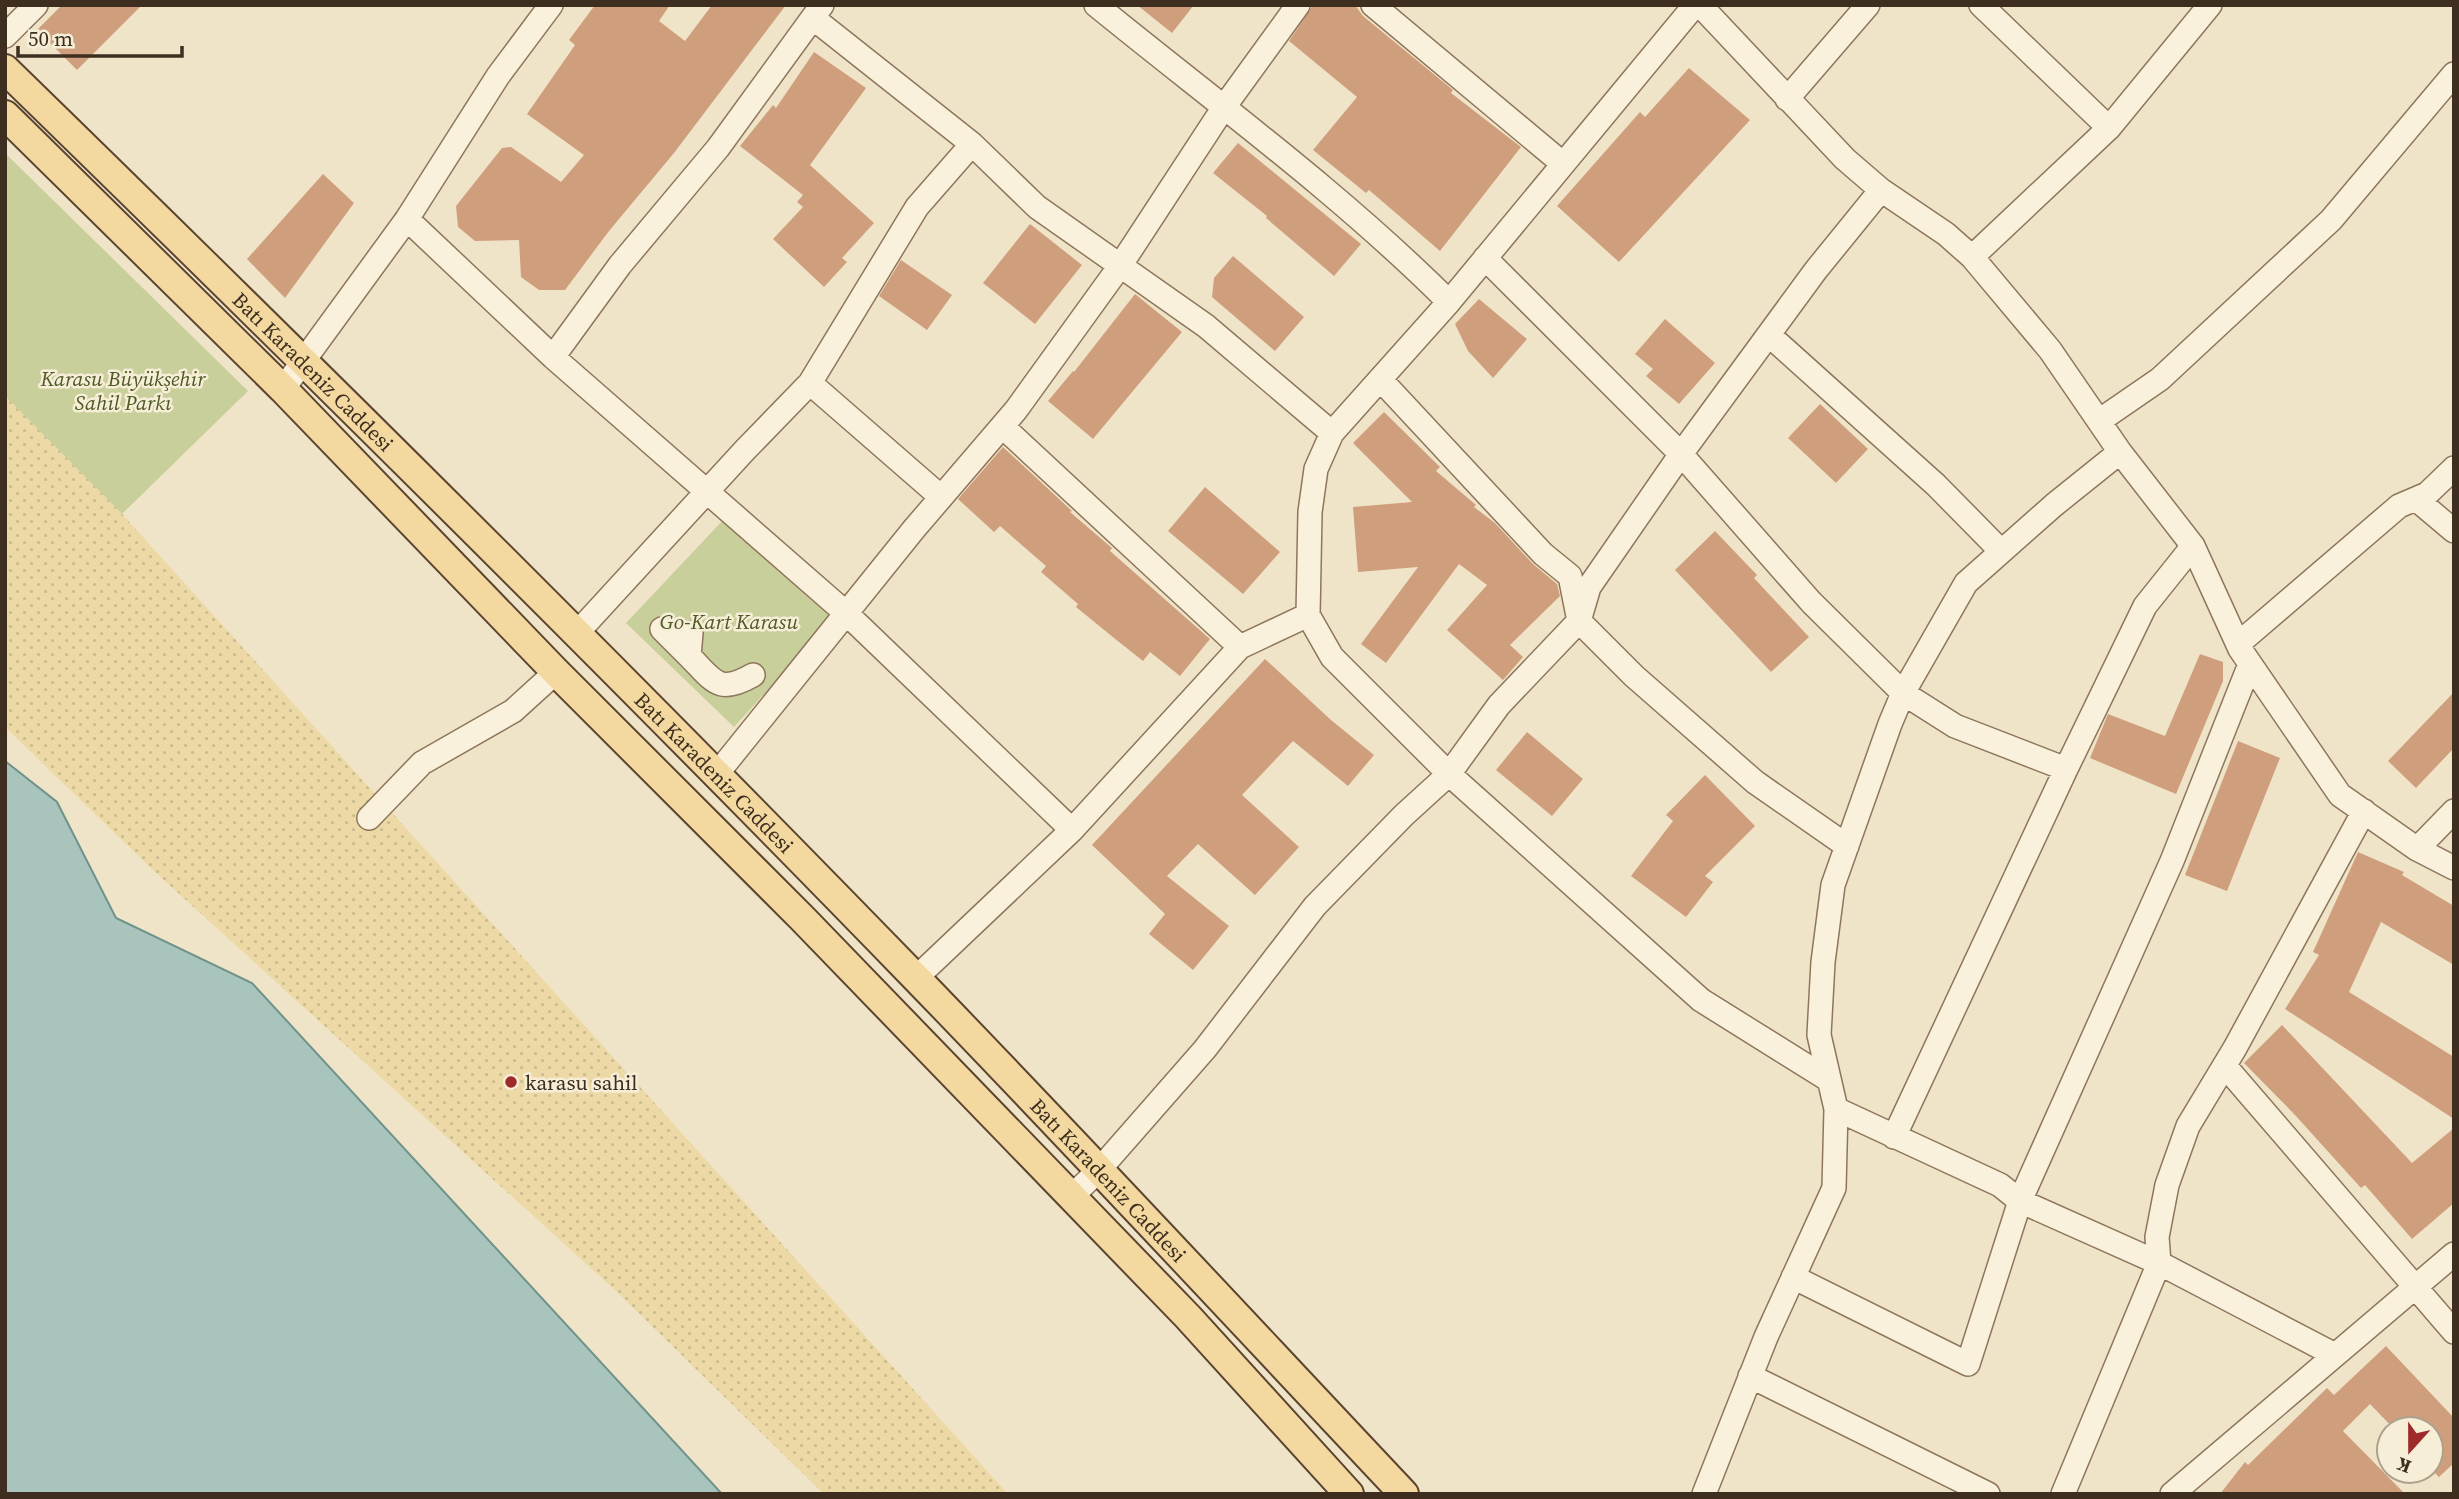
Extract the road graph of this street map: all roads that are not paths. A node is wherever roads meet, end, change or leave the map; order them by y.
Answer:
1 (36, 5) edge
2 (551, 5) edge
3 (1096, 5) edge
4 (1298, 5) edge
5 (1373, 5) edge
6 (1695, 5) edge
7 (1700, 5) edge
8 (1868, 5) edge
9 (1981, 5) edge
10 (2210, 5) edge
11 (817, 11) edge
12 (5, 36) edge
13 (5, 69) edge
14 (2454, 74) edge
15 (1787, 99) junction
16 (1224, 107) junction
17 (5, 115) edge
18 (2109, 128) junction
19 (972, 144) junction
20 (1562, 163) junction
21 (1881, 190) junction
22 (407, 219) junction
23 (1485, 257) junction
24 (1972, 257) junction
25 (1120, 266) junction
26 (1449, 302) junction
27 (1769, 335) junction
28 (552, 357) junction
29 (304, 360) junction
30 (1381, 379) junction
31 (810, 383) junction
32 (283, 389) junction
33 (2099, 421) junction
34 (1002, 426) junction
35 (1332, 433) junction
36 (2120, 452) junction
37 (1681, 454) junction
38 (2454, 468) edge
39 (707, 491) junction
40 (941, 497) junction
41 (2416, 499) junction
42 (2454, 531) edge
43 (2193, 546) junction
44 (2001, 551) junction
45 (847, 614) junction
46 (1308, 615) junction
47 (1579, 621) junction
48 (663, 629) dead end
49 (577, 633) junction
50 (691, 633) dead end
51 (2238, 644) junction
52 (1240, 646) junction
53 (689, 656) junction
54 (2250, 664) junction
55 (556, 672) junction
56 (753, 675) dead end
57 (1903, 693) junction
58 (2066, 769) junction
59 (1449, 774) junction
60 (716, 775) junction
61 (2364, 811) junction
62 (2454, 811) edge
63 (369, 818) dead end
64 (1072, 830) junction
65 (1847, 846) junction
66 (2417, 849) junction
67 (2454, 868) edge
68 (916, 978) junction
69 (2225, 1066) junction
70 (1829, 1080) junction
71 (1836, 1109) junction
72 (1894, 1137) junction
73 (1099, 1170) junction
74 (1072, 1196) junction
75 (2020, 1201) junction
76 (2454, 1254) edge
77 (2159, 1263) junction
78 (1793, 1277) junction
79 (2416, 1286) junction
80 (2454, 1332) edge
81 (2335, 1355) junction
82 (1750, 1376) junction
83 (1349, 1494) edge
84 (1405, 1494) edge
85 (1704, 1494) edge
86 (1988, 1494) edge
87 (2063, 1494) edge
88 (2173, 1494) edge

1 - 12 street
2 - 22 street
3 - 16 street
4 - 16 street
5 - 20 street
6 - 20 street
7 - 15 street
8 - 15 street
9 - 18 street
10 - 18 street
11 - 19 street
11 - 28 street
13 - 29 main road, Batı Karadeniz Caddesi
14 - 33 street
15 - 21 street
16 - 25 street
16 - 26 street
17 - 32 main road, Batı Karadeniz Caddesi
18 - 24 street
19 - 25 street
19 - 31 street
20 - 23 street
21 - 24 street
21 - 27 street
22 - 28 street
22 - 29 street
23 - 26 street
23 - 37 street
24 - 33 street
25 - 34 street
25 - 35 street
26 - 30 street
27 - 37 street
27 - 44 street
28 - 39 street
29 - 32 street
29 - 49 main road, Batı Karadeniz Caddesi
30 - 35 street
30 - 47 street
31 - 39 street
31 - 40 street
32 - 55 main road, Batı Karadeniz Caddesi
33 - 36 street
34 - 40 street
34 - 52 street
35 - 46 street
36 - 43 street
36 - 44 street
37 - 47 street
37 - 57 street
38 - 41 street
39 - 45 street
39 - 49 street
40 - 45 street
41 - 42 street
41 - 51 street
43 - 51 street
43 - 58 street
44 - 57 street
45 - 60 street
45 - 64 street
46 - 52 street
46 - 59 street
47 - 59 street
47 - 65 street
48 - 53 street
49 - 60 main road, Batı Karadeniz Caddesi
50 - 53 street
51 - 54 street
52 - 64 street
53 - 56 street
54 - 61 street
54 - 75 street
55 - 63 street
55 - 74 main road, Batı Karadeniz Caddesi
57 - 58 street
57 - 65 street
58 - 72 street
59 - 70 street
59 - 73 street
60 - 68 main road, Batı Karadeniz Caddesi
61 - 66 street
61 - 69 street
62 - 66 street
64 - 68 street
65 - 70 street
66 - 67 street
68 - 73 main road, Batı Karadeniz Caddesi
69 - 77 street
69 - 79 street
70 - 71 street
71 - 72 street
71 - 78 street
72 - 75 street
73 - 74 street
73 - 84 main road, Batı Karadeniz Caddesi
74 - 83 main road, Batı Karadeniz Caddesi
75 - 77 street
75 - 78 street
76 - 79 street
77 - 81 street
77 - 87 street
78 - 82 street
79 - 80 street
79 - 81 street
81 - 88 street
82 - 85 street
82 - 86 street

